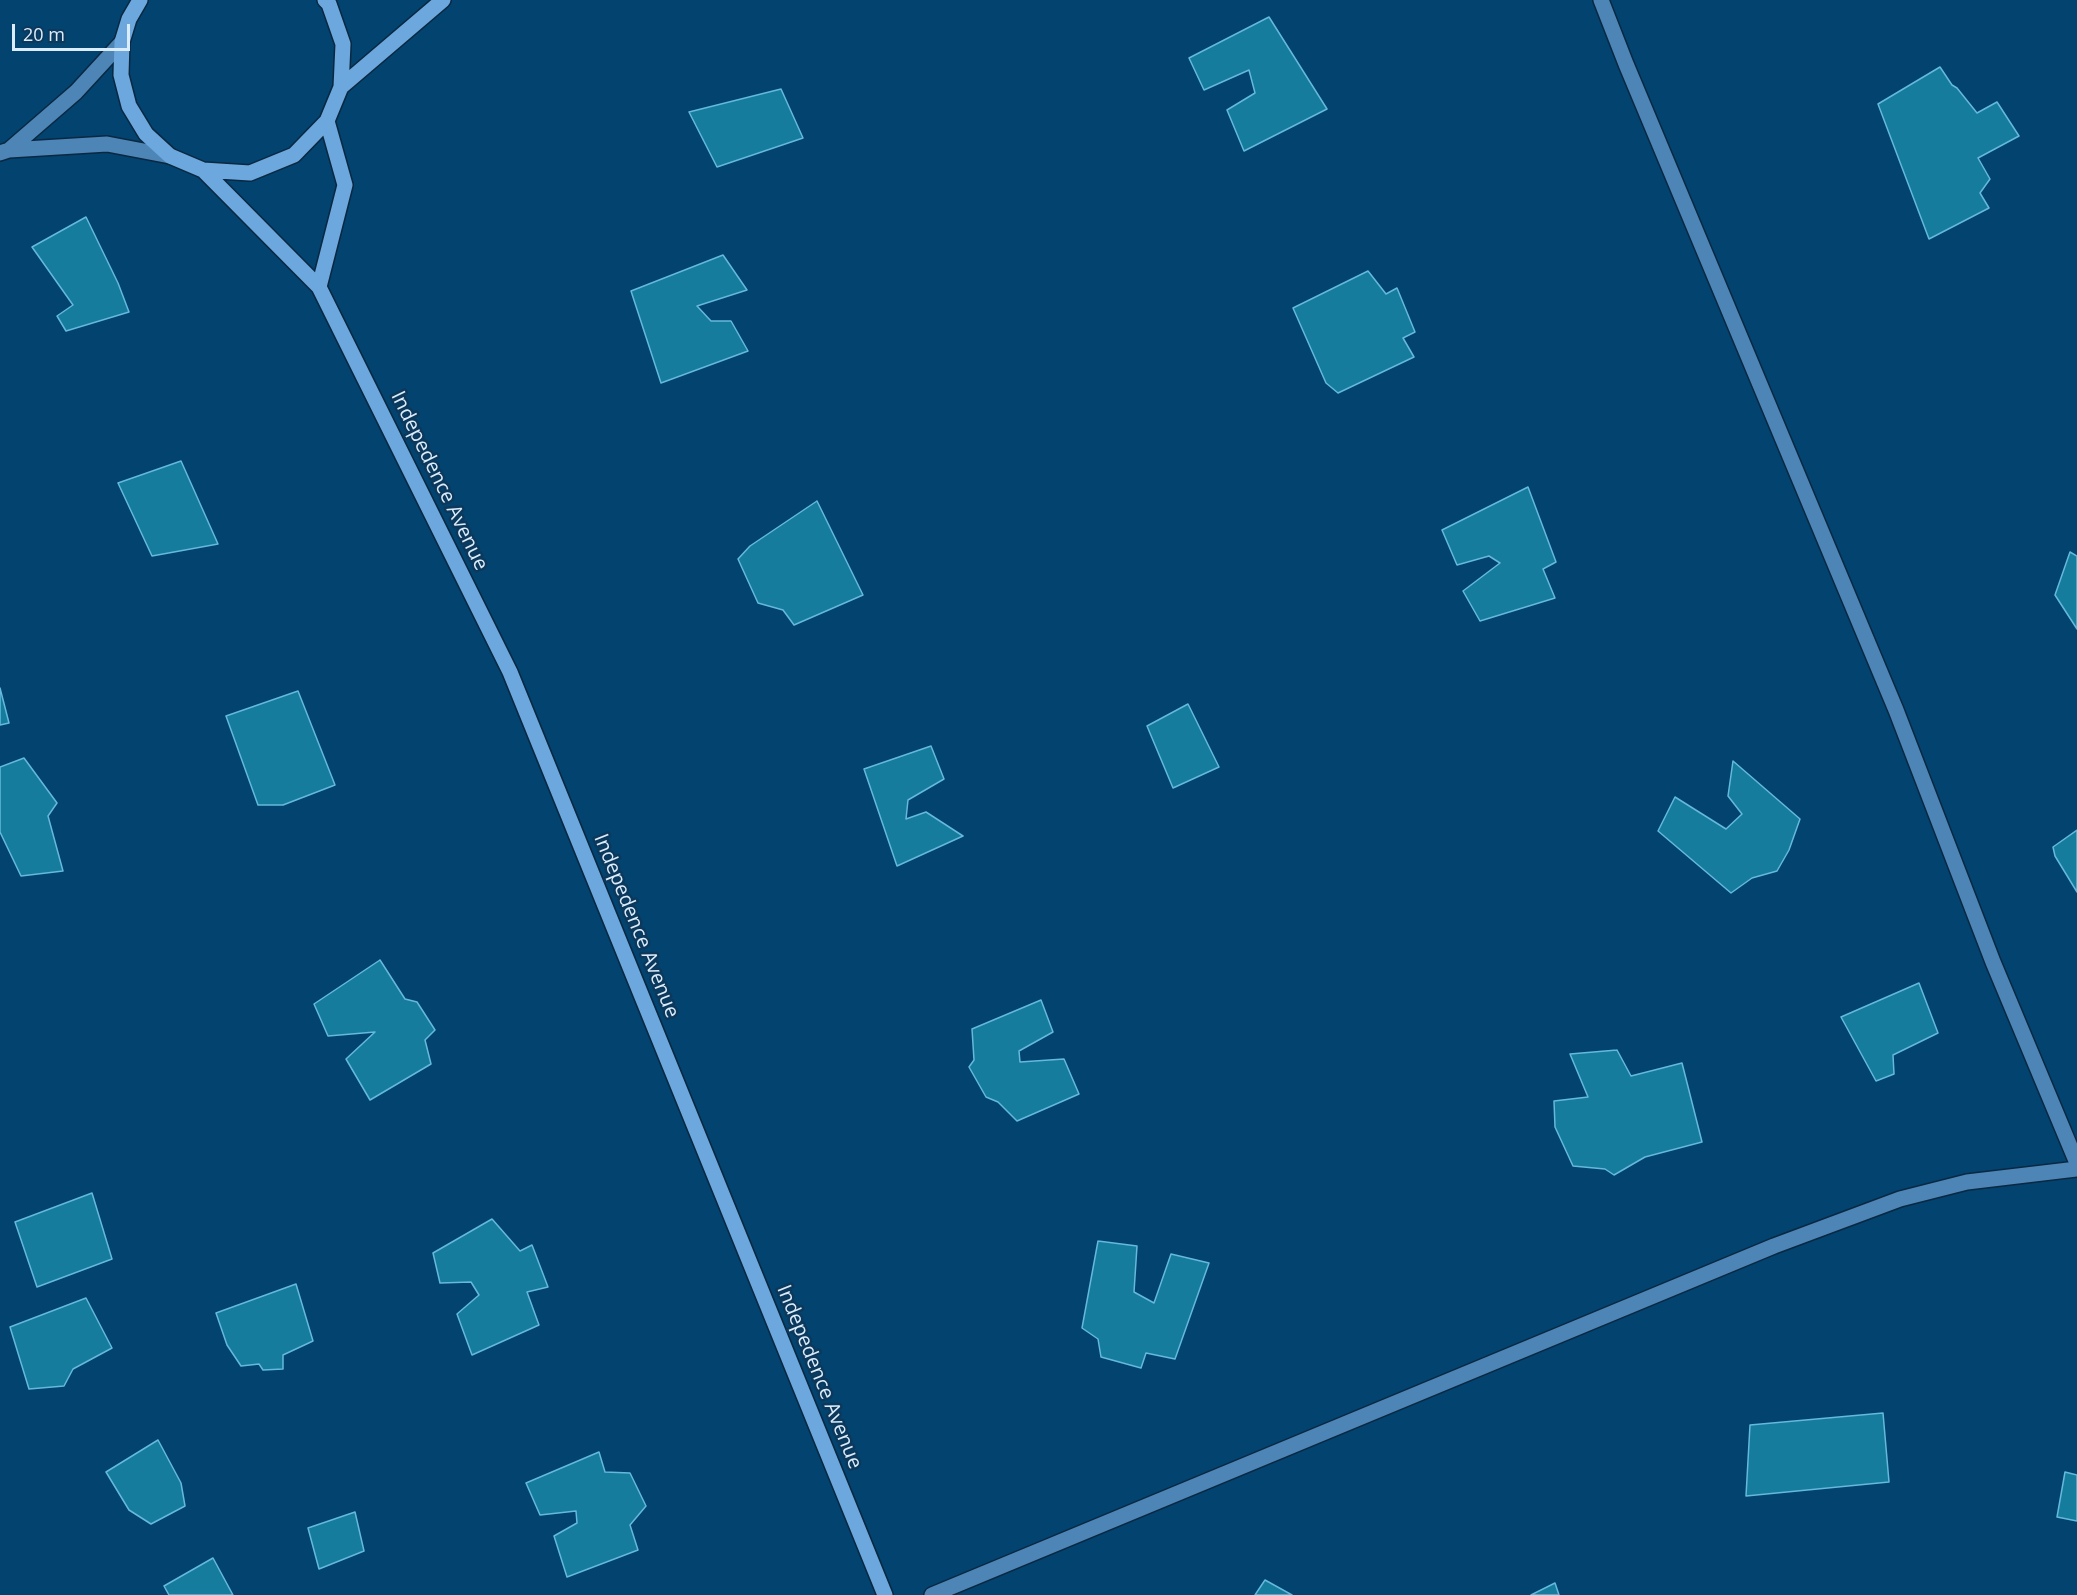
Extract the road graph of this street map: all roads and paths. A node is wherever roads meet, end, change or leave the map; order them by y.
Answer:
1 (140, 0) edge
2 (325, 0) edge
3 (443, 0) edge
4 (1601, 0) edge
5 (122, 42) junction
6 (341, 87) junction
7 (327, 121) junction
8 (4, 152) edge
9 (170, 156) junction
10 (203, 170) junction
11 (319, 287) junction
12 (2077, 1164) edge
13 (2077, 1169) edge
14 (885, 1595) edge
15 (932, 1595) edge

1 - 5 main road
2 - 6 main road
3 - 6 main road
4 - 12 street
5 - 8 street
5 - 9 main road
6 - 7 main road
7 - 10 main road
7 - 11 main road
8 - 9 street
9 - 10 main road
10 - 11 main road, Indepedence Avenue
11 - 14 main road, Indepedence Avenue
13 - 15 street

